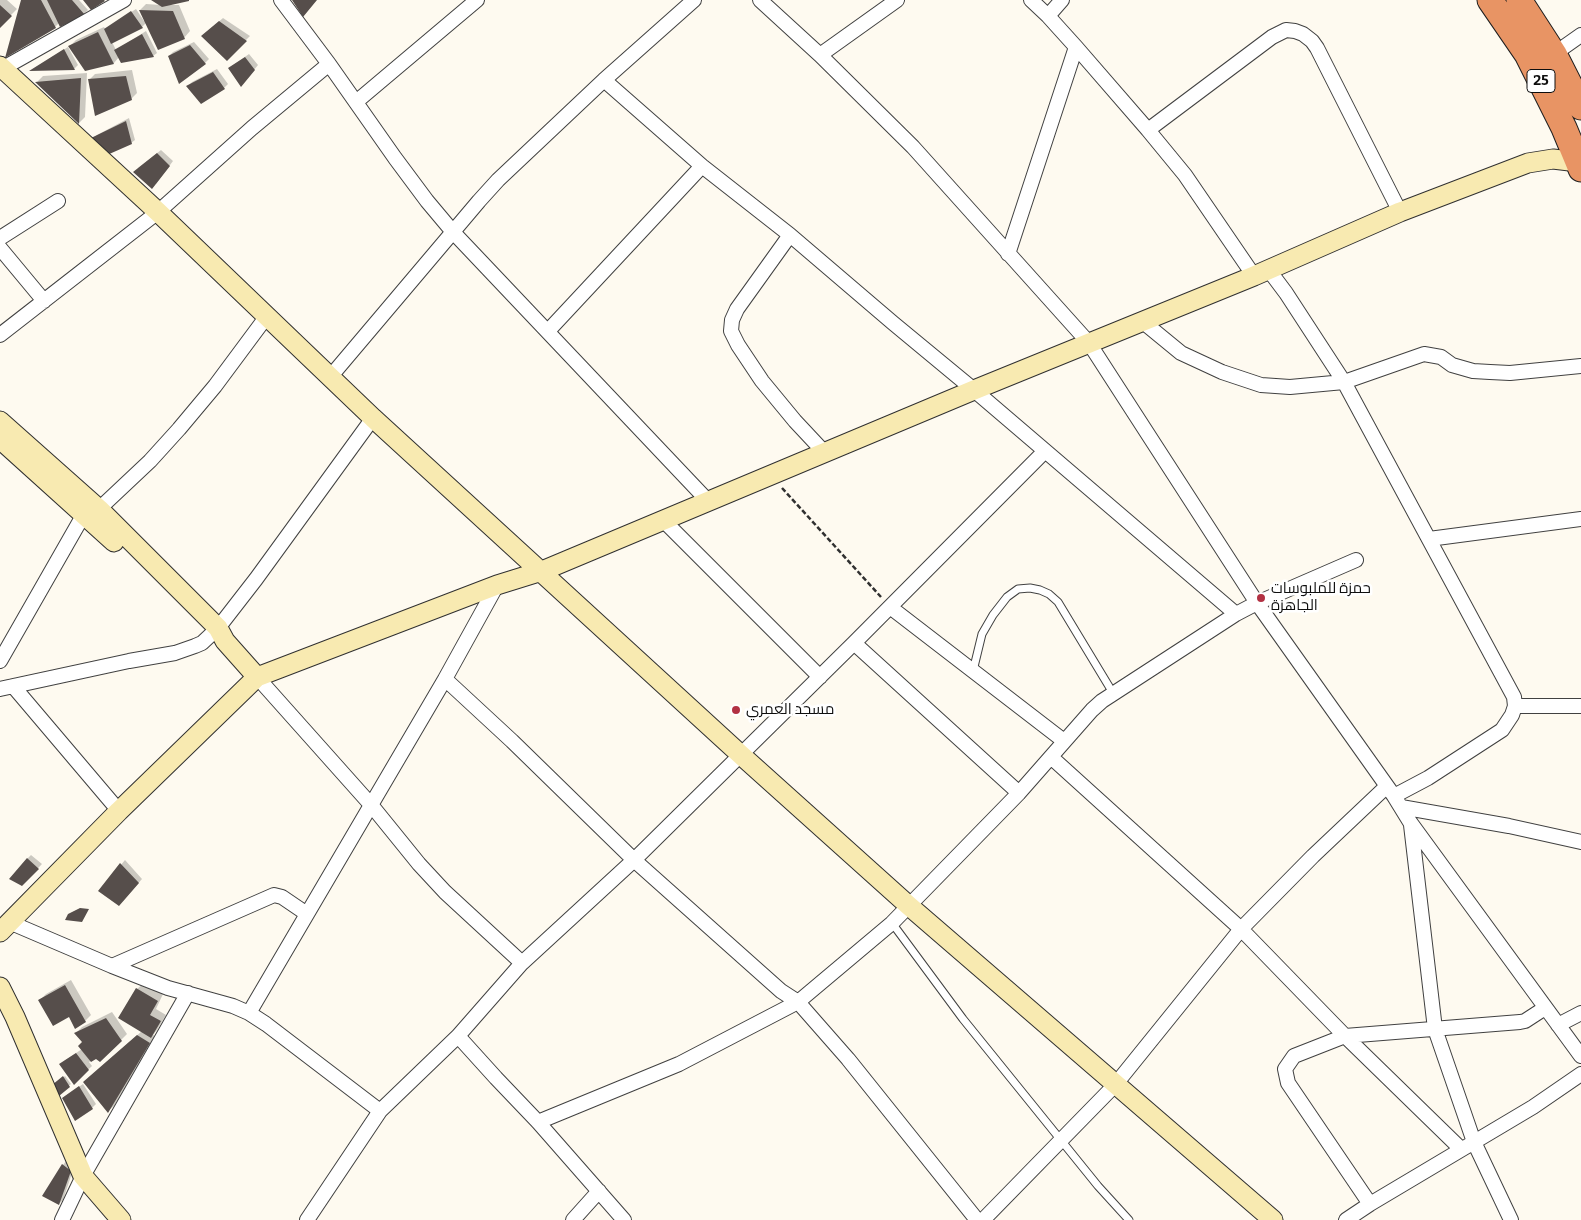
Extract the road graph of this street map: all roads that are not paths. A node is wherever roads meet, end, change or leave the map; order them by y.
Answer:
1 (124, 0) edge
2 (281, 0) edge
3 (477, 0) edge
4 (694, 0) edge
5 (760, 0) edge
6 (897, 0) edge
7 (1031, 0) edge
8 (1062, 0) edge
9 (1490, 0) edge
10 (1519, 0) edge
11 (1048, 16) junction
12 (1581, 36) edge
13 (1076, 47) junction
14 (1554, 54) junction
15 (820, 56) junction
16 (329, 64) junction
17 (1, 68) edge
18 (604, 80) junction
19 (356, 102) junction
20 (1581, 107) edge
21 (1148, 130) junction
22 (1580, 165) edge
23 (702, 166) junction
24 (58, 201) dead end
25 (158, 212) junction
26 (1400, 212) junction
27 (453, 232) junction
28 (790, 235) junction
29 (0, 238) edge
30 (0, 248) edge
31 (1008, 254) junction
32 (1261, 273) junction
33 (44, 300) junction
34 (267, 316) junction
35 (1142, 322) junction
36 (548, 331) junction
37 (0, 335) edge
38 (1089, 343) junction
39 (1581, 366) edge
40 (331, 376) junction
41 (1344, 382) junction
42 (974, 390) junction
43 (374, 418) junction
44 (0, 421) edge
45 (0, 438) edge
46 (1045, 451) junction
47 (824, 452) junction
48 (708, 501) junction
49 (91, 511) junction
50 (1581, 519) edge
51 (663, 520) junction
52 (1429, 539) junction
53 (1356, 560) dead end
54 (542, 571) junction
55 (497, 585) junction
56 (1257, 603) junction
57 (890, 607) junction
58 (1236, 614) junction
59 (218, 634) junction
60 (854, 643) junction
61 (0, 661) edge
62 (973, 671) junction
63 (257, 677) junction
64 (820, 677) junction
65 (445, 679) junction
66 (6, 688) edge
67 (1113, 693) junction
68 (1515, 706) junction
69 (1581, 706) edge
70 (1064, 741) junction
71 (741, 755) junction
72 (1051, 757) junction
73 (1019, 792) junction
74 (1394, 796) junction
75 (372, 806) junction
76 (119, 811) junction
77 (1410, 822) junction
78 (1581, 842) edge
79 (634, 860) junction
80 (908, 905) junction
81 (308, 914) junction
82 (892, 923) junction
83 (5, 927) edge
84 (1241, 929) junction
85 (522, 964) junction
86 (112, 966) junction
87 (0, 988) edge
88 (188, 994) junction
89 (798, 1002) junction
90 (1545, 1008) junction
91 (248, 1013) junction
92 (1581, 1013) edge
93 (1558, 1025) junction
94 (1435, 1029) junction
95 (458, 1036) junction
96 (1345, 1036) junction
97 (1581, 1056) edge
98 (1581, 1074) edge
99 (1116, 1085) junction
100 (380, 1111) junction
101 (538, 1122) junction
102 (1061, 1140) junction
103 (1468, 1145) junction
104 (83, 1176) junction
105 (599, 1191) junction
106 (1370, 1204) junction
107 (62, 1220) edge
108 (122, 1220) edge
109 (307, 1220) edge
110 (574, 1220) edge
111 (624, 1220) edge
112 (977, 1220) edge
113 (983, 1220) edge
114 (1129, 1220) edge
115 (1273, 1220) edge
116 (1346, 1220) edge
117 (1511, 1220) edge

1 - 17 street
2 - 16 street
3 - 19 street
4 - 18 street
5 - 15 street
6 - 15 street
7 - 11 street
8 - 11 street
9 - 22 highway, 25
10 - 14 highway, 25
11 - 13 street
12 - 14 street
13 - 21 street
13 - 31 street
14 - 20 highway, 25
15 - 31 street
16 - 19 street
16 - 25 street
17 - 25 street
18 - 23 street
18 - 27 street
19 - 27 street
21 - 26 street
21 - 32 street
22 - 26 street
23 - 28 street
23 - 36 street
24 - 29 street
25 - 33 street
25 - 34 street
26 - 32 street
27 - 36 street
27 - 40 street
28 - 42 street
28 - 47 street
30 - 33 street
31 - 38 street
32 - 35 street
32 - 41 street
33 - 37 street
34 - 40 street
34 - 49 street
35 - 38 street
35 - 41 street
36 - 48 street
38 - 42 street
38 - 56 street
39 - 41 street
40 - 43 street
41 - 52 street
42 - 46 street
42 - 47 street
43 - 54 street
43 - 59 street
44 - 49 street
45 - 49 street
46 - 57 street
46 - 58 street
47 - 48 street
48 - 51 street
49 - 59 street
49 - 61 street
50 - 52 street
51 - 54 street
51 - 64 street
52 - 68 street
53 - 56 street
54 - 55 street
54 - 71 street
55 - 63 street
55 - 65 street
56 - 58 street
56 - 74 street
57 - 60 street
57 - 62 street
58 - 67 street
59 - 63 street
59 - 66 street
60 - 64 street
60 - 73 street
62 - 67 lane
62 - 70 street
63 - 75 street
63 - 76 street
64 - 71 street
65 - 75 street
65 - 79 street
66 - 76 street
67 - 70 street
68 - 69 street
68 - 74 street
70 - 72 street
71 - 79 street
71 - 80 street
72 - 73 street
72 - 84 street
73 - 80 street
74 - 77 street
74 - 78 street
74 - 84 street
75 - 81 street
75 - 85 street
76 - 83 street
77 - 90 street
77 - 94 street
79 - 85 street
79 - 89 street
80 - 82 street
80 - 99 street
81 - 86 street
81 - 91 street
82 - 89 street
82 - 102 lane
83 - 86 street
84 - 96 street
84 - 99 street
85 - 95 street
86 - 88 street
87 - 104 street
88 - 91 street
88 - 104 street
89 - 101 street
89 - 112 street
90 - 93 street
90 - 94 street
91 - 100 street
92 - 93 street
93 - 97 street
94 - 96 street
94 - 103 street
95 - 100 street
95 - 101 street
96 - 103 street
96 - 106 street
98 - 103 street
99 - 102 street
99 - 115 street
100 - 109 street
101 - 105 street
102 - 113 street
102 - 114 lane
103 - 106 street
103 - 117 street
104 - 107 street
104 - 108 street
105 - 110 street
105 - 111 street
106 - 116 street

